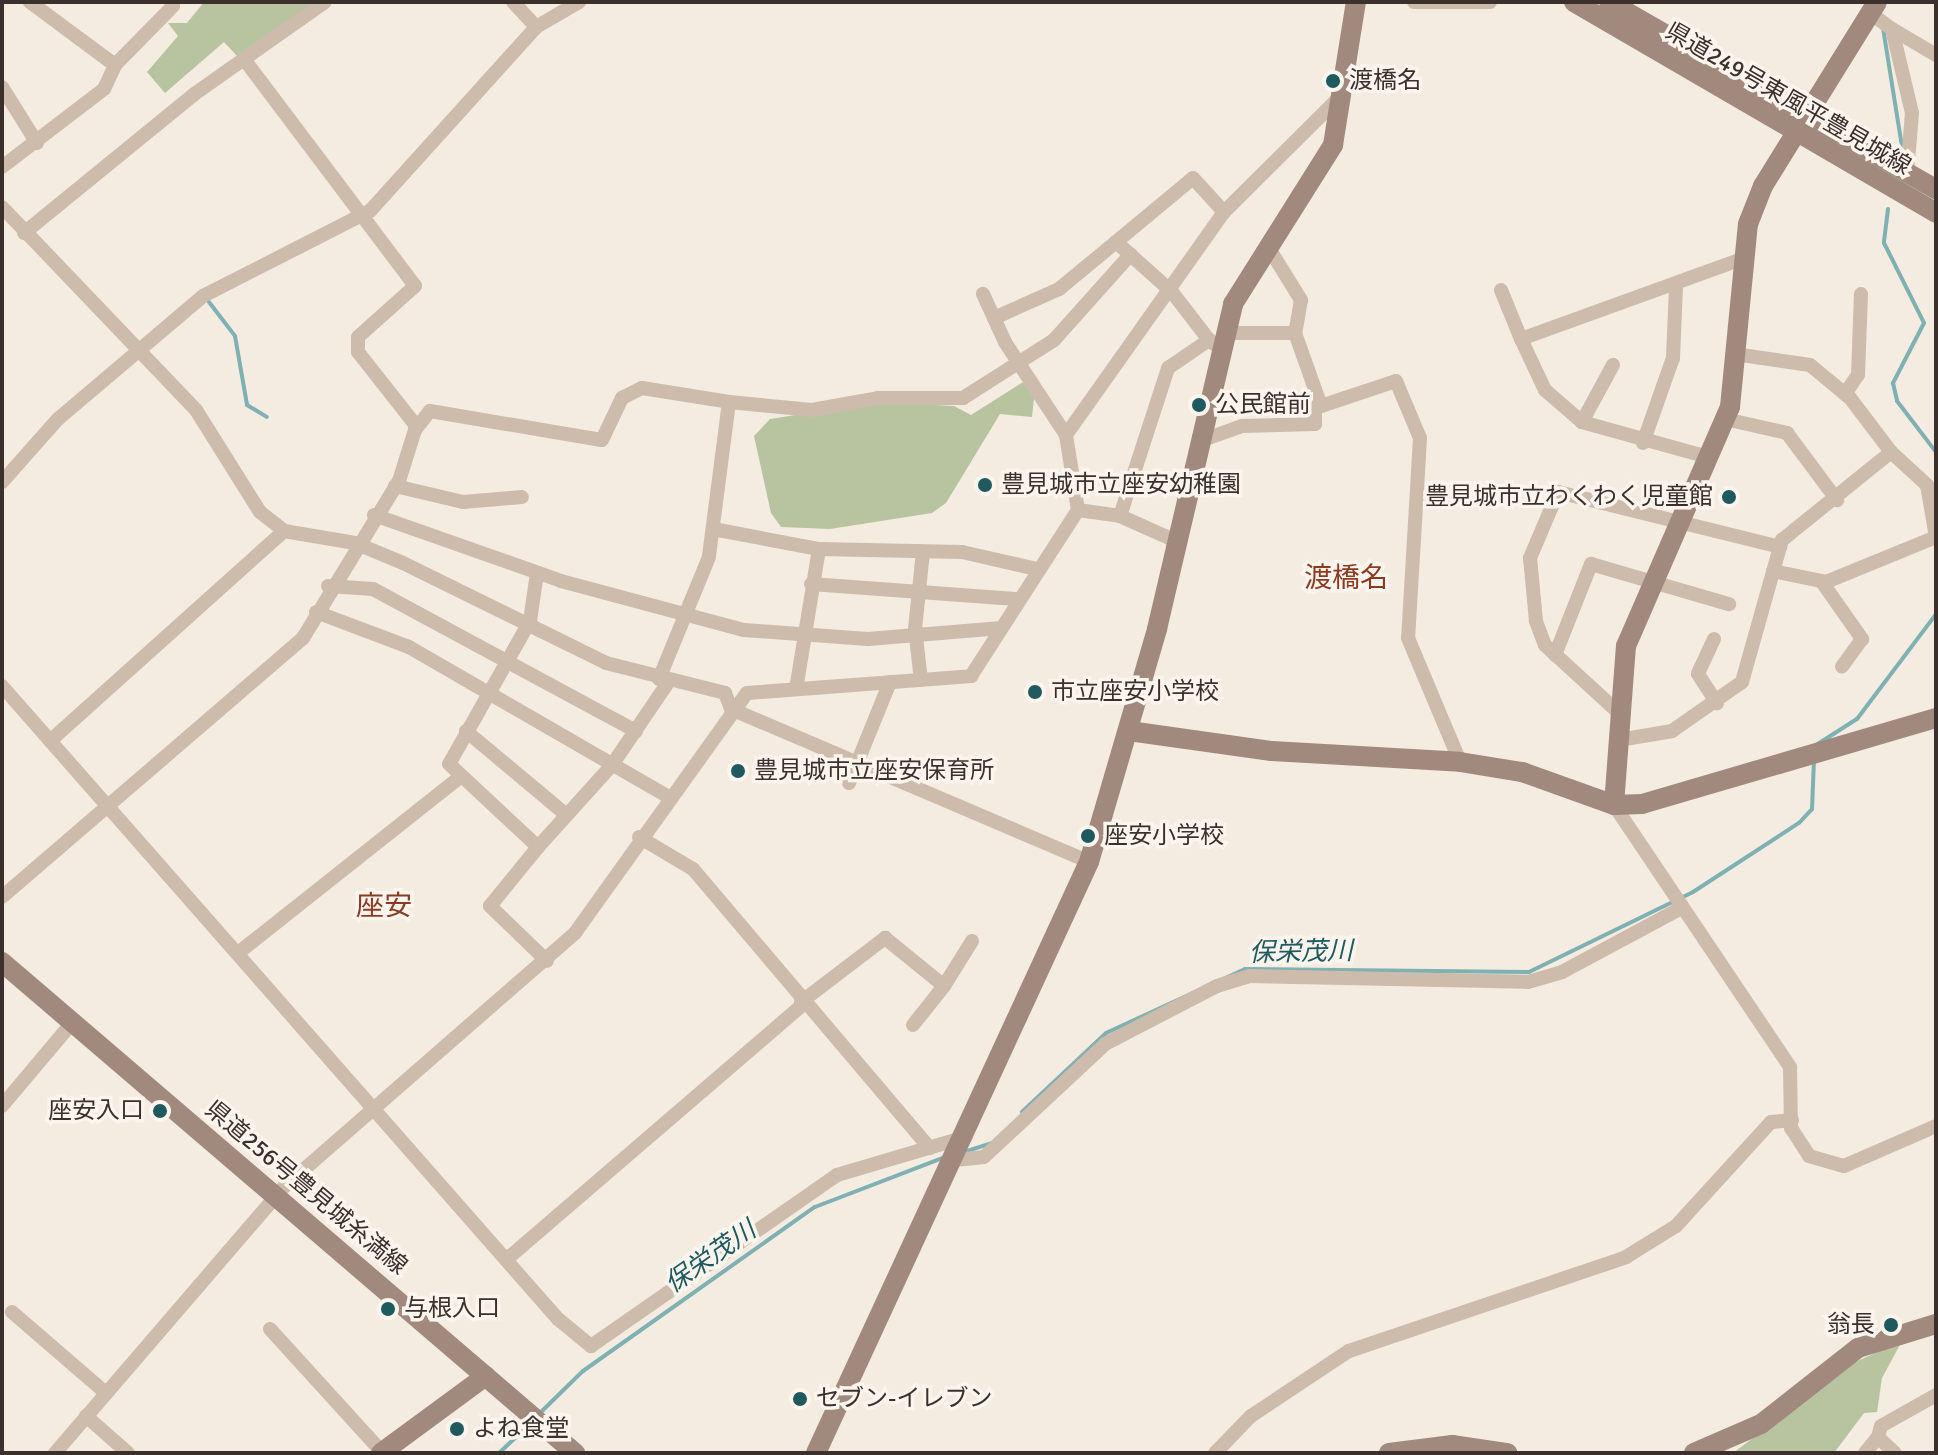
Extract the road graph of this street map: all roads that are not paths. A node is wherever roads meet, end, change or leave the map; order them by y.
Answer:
1 (30, 2) edge
2 (325, 2) edge
3 (513, 2) edge
4 (579, 2) edge
5 (1356, 2) edge
6 (1414, 2) edge
7 (1490, 2) edge
8 (1574, 2) edge
9 (1609, 2) edge
10 (173, 6) dead end
11 (1873, 7) edge
12 (536, 27) junction
13 (1892, 29) junction
14 (1936, 55) edge
15 (244, 59) junction
16 (115, 65) junction
17 (2, 87) edge
18 (1345, 93) junction
19 (1806, 115) junction
20 (1795, 133) junction
21 (37, 143) junction
22 (2, 167) edge
23 (1907, 172) junction
24 (1936, 189) edge
25 (2, 207) edge
26 (1224, 212) junction
27 (1936, 213) edge
28 (362, 215) junction
29 (24, 233) junction
30 (1116, 242) junction
31 (1267, 245) junction
32 (1131, 254) junction
33 (1742, 259) junction
34 (1676, 287) junction
35 (1501, 290) dead end
36 (1172, 292) junction
37 (983, 294) dead end
38 (1861, 294) dead end
39 (994, 318) junction
40 (1295, 333) junction
41 (1521, 339) junction
42 (1219, 341) junction
43 (136, 352) junction
44 (1735, 354) junction
45 (1018, 363) junction
46 (1613, 365) dead end
47 (1845, 394) junction
48 (729, 402) junction
49 (1321, 406) junction
50 (1725, 419) junction
51 (1582, 422) junction
52 (417, 427) junction
53 (1066, 435) junction
54 (1203, 440) junction
55 (1643, 443) junction
56 (1891, 452) junction
57 (1708, 457) junction
58 (2, 482) edge
59 (395, 486) junction
60 (522, 497) dead end
61 (1837, 500) junction
62 (1078, 510) junction
63 (374, 515) junction
64 (1120, 516) junction
65 (1680, 518) junction
66 (713, 529) junction
67 (284, 531) junction
68 (1936, 537) edge
69 (1178, 542) junction
70 (355, 543) junction
71 (1780, 547) junction
72 (819, 549) junction
73 (923, 551) junction
74 (1037, 569) junction
75 (1773, 571) junction
76 (537, 573) junction
77 (1653, 577) junction
78 (1822, 582) junction
79 (811, 584) junction
80 (328, 586) junction
81 (921, 588) junction
82 (1015, 599) junction
83 (1729, 604) dead end
84 (316, 612) junction
85 (682, 616) junction
86 (530, 621) junction
87 (1002, 628) junction
88 (915, 629) junction
89 (801, 638) junction
90 (1714, 639) dead end
91 (1555, 655) junction
92 (504, 660) junction
93 (1842, 667) dead end
94 (664, 680) junction
95 (921, 680) junction
96 (890, 682) junction
97 (2, 686) edge
98 (796, 689) junction
99 (485, 695) junction
100 (1717, 703) junction
101 (731, 709) junction
102 (1618, 712) junction
103 (1936, 718) edge
104 (466, 731) junction
105 (636, 731) junction
106 (1129, 731) junction
107 (1619, 740) junction
108 (50, 741) junction
109 (1460, 762) junction
110 (859, 764) junction
111 (612, 765) junction
112 (461, 776) junction
113 (849, 783) dead end
114 (671, 798) junction
115 (1614, 805) junction
116 (110, 808) junction
117 (564, 813) junction
118 (639, 837) junction
119 (538, 847) junction
120 (1089, 862) junction
121 (2, 897) edge
122 (1682, 907) junction
123 (972, 941) dead end
124 (238, 953) junction
125 (547, 961) junction
126 (2, 962) edge
127 (944, 986) junction
128 (802, 1003) junction
129 (72, 1023) junction
130 (913, 1025) dead end
131 (2, 1106) edge
132 (374, 1110) junction
133 (1792, 1120) junction
134 (1936, 1126) edge
135 (930, 1148) junction
136 (959, 1150) junction
137 (275, 1196) junction
138 (507, 1259) junction
139 (12, 1312) dead end
140 (1936, 1324) edge
141 (270, 1329) dead end
142 (486, 1376) junction
143 (106, 1393) junction
144 (1936, 1395) edge
145 (86, 1416) junction
146 (1878, 1437) junction
147 (381, 1452) edge
148 (55, 1453) edge
149 (128, 1453) edge
150 (575, 1453) edge
151 (816, 1453) edge
152 (1215, 1453) edge
153 (1389, 1453) edge
154 (1507, 1453) edge
155 (1694, 1453) edge
156 (1865, 1453) edge
157 (1895, 1453) edge

1 - 16 street
2 - 15 street
3 - 12 street
4 - 12 street
5 - 18 street
6 - 7 street
8 - 20 street, 県道249号東風平豊見城線
9 - 19 street, 県道249号東風平豊見城線
10 - 16 street
11 - 13 street
11 - 19 street
12 - 28 street
13 - 14 street
13 - 23 street
15 - 28 street
15 - 29 street
16 - 21 street
17 - 21 street
18 - 26 street
18 - 31 street
19 - 20 street
19 - 23 street, 県道249号東風平豊見城線
20 - 27 street, 県道249号東風平豊見城線
20 - 33 street
21 - 22 street
23 - 24 street, 県道249号東風平豊見城線
25 - 29 street
26 - 30 street
26 - 36 street
28 - 43 street
28 - 52 street
29 - 43 street
30 - 32 street
30 - 39 street
31 - 40 street
31 - 42 street
32 - 36 street
32 - 45 street
33 - 34 street
33 - 44 street
34 - 41 street
34 - 55 street
35 - 41 street
36 - 42 street
36 - 53 street
37 - 39 street
38 - 47 street
39 - 45 street
40 - 42 street
40 - 49 street
41 - 51 street
42 - 54 street
42 - 64 street
43 - 58 street
43 - 67 street
44 - 47 street
44 - 50 street
45 - 48 street
45 - 53 street
46 - 51 street
47 - 56 street
48 - 52 street
48 - 66 street
49 - 54 street
49 - 109 street
50 - 57 street
50 - 61 street
51 - 55 street
52 - 59 street
53 - 62 street
54 - 69 street
55 - 57 street
56 - 61 street
56 - 68 street
57 - 65 street
59 - 60 street
59 - 63 street
61 - 71 street
62 - 64 street
62 - 74 street
63 - 70 street
63 - 76 street
64 - 69 street
65 - 71 street
65 - 77 street
65 - 91 street
66 - 72 street
66 - 85 street
67 - 70 street
67 - 108 street
68 - 78 street
69 - 106 street
70 - 80 street
70 - 86 street
71 - 75 street
72 - 73 street
72 - 79 street
73 - 74 street
73 - 81 street
74 - 82 street
75 - 78 street
75 - 100 street
76 - 85 street
76 - 86 street
77 - 83 street
77 - 91 street
77 - 102 street
78 - 93 street
79 - 81 street
79 - 89 street
80 - 84 street
80 - 92 street
81 - 82 street
81 - 88 street
82 - 87 street
84 - 99 street
84 - 116 street
85 - 89 street
85 - 94 street
86 - 92 street
86 - 94 street
87 - 88 street
87 - 95 street
88 - 89 street
88 - 95 street
89 - 98 street
90 - 100 street
91 - 102 street
92 - 99 street
92 - 105 street
94 - 101 street
94 - 105 street
95 - 96 street
96 - 98 street
96 - 110 street
97 - 108 street
98 - 101 street
99 - 104 street
99 - 111 street
100 - 107 street
101 - 110 street
101 - 114 street
102 - 107 street
103 - 115 street
104 - 112 street
104 - 117 street
105 - 111 street
106 - 109 street
106 - 120 street
107 - 115 street
108 - 116 street
109 - 115 street
110 - 113 street
110 - 120 street
111 - 114 street
111 - 117 street
112 - 119 street
112 - 124 street
114 - 118 street
115 - 122 street
116 - 121 street
116 - 124 street
117 - 119 street
118 - 125 street
118 - 128 street
119 - 125 street
120 - 136 street
122 - 133 street
122 - 136 street
123 - 127 street
124 - 132 street
125 - 132 street
126 - 129 street, 県道256号豊見城糸満線
127 - 128 street
127 - 130 street
128 - 135 street
128 - 138 street
129 - 131 street
129 - 137 street, 県道256号豊見城糸満線
132 - 137 street
132 - 138 street
133 - 134 street
133 - 152 street
135 - 136 street
135 - 138 street
136 - 151 street
137 - 142 street, 県道256号豊見城糸満線
137 - 143 street
139 - 143 street
140 - 155 street
141 - 147 street
142 - 147 street
142 - 150 street, 県道256号豊見城糸満線
143 - 145 street
144 - 146 street
145 - 148 street
145 - 149 street
146 - 156 street
146 - 157 street
153 - 154 street

